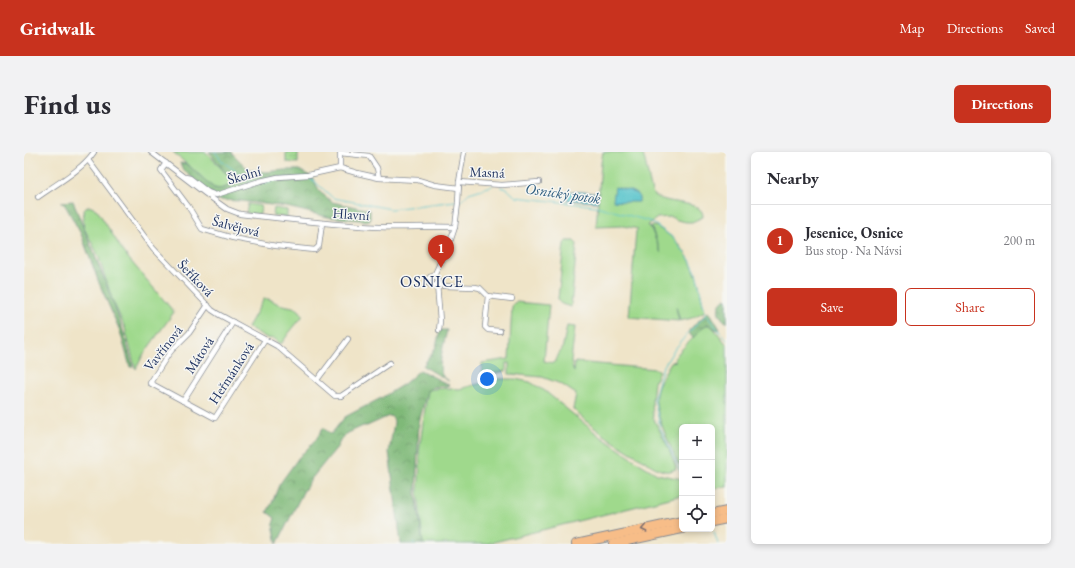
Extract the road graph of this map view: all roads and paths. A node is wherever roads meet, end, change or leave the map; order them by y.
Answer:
1 (94, 152) edge
2 (151, 152) edge
3 (464, 152) edge
4 (88, 160) junction
5 (166, 163) junction
6 (340, 168) junction
7 (183, 176) junction
8 (379, 178) junction
9 (459, 182) junction
10 (539, 182) dead end
11 (459, 188) junction
12 (38, 197) dead end
13 (322, 223) junction
14 (454, 227) junction
15 (434, 276) junction
16 (437, 284) junction
17 (488, 296) junction
18 (512, 299) dead end
19 (208, 305) junction
20 (233, 322) junction
21 (439, 330) dead end
22 (500, 331) dead end
23 (348, 339) dead end
24 (265, 340) junction
25 (390, 363) dead end
26 (317, 380) junction
27 (183, 401) junction
28 (214, 418) joint
29 (727, 511) edge
30 (715, 513) edge
31 (727, 519) edge
32 (715, 521) edge
33 (679, 522) edge
34 (679, 530) edge
35 (576, 544) edge
36 (613, 544) edge

1 - 4 street
2 - 5 street
3 - 9 street
4 - 12 street
4 - 19 street, Šeříková
5 - 7 street
5 - 13 street, Šalvějová
6 - 7 street, Školní
6 - 8 street, Školní
6 - 8 street
7 - 13 street, Hlavní
8 - 11 street, Školní
9 - 10 street, Masná
9 - 11 street
11 - 14 street
13 - 14 street, Hlavní
14 - 15 street
15 - 16 street
15 - 16 street
16 - 17 street
16 - 21 street
17 - 18 street
17 - 22 street
19 - 20 street, Šeříková
19 - 27 street, Vavřínová
20 - 24 street, Šeříková
20 - 27 street, Mátová
23 - 26 street
24 - 26 street, Šeříková
24 - 28 street, Heřmánková
25 - 26 street, Šeříková
27 - 28 street, Vavřínová
29 - 30 highway
31 - 32 highway
33 -> 35 highway
34 - 36 highway

